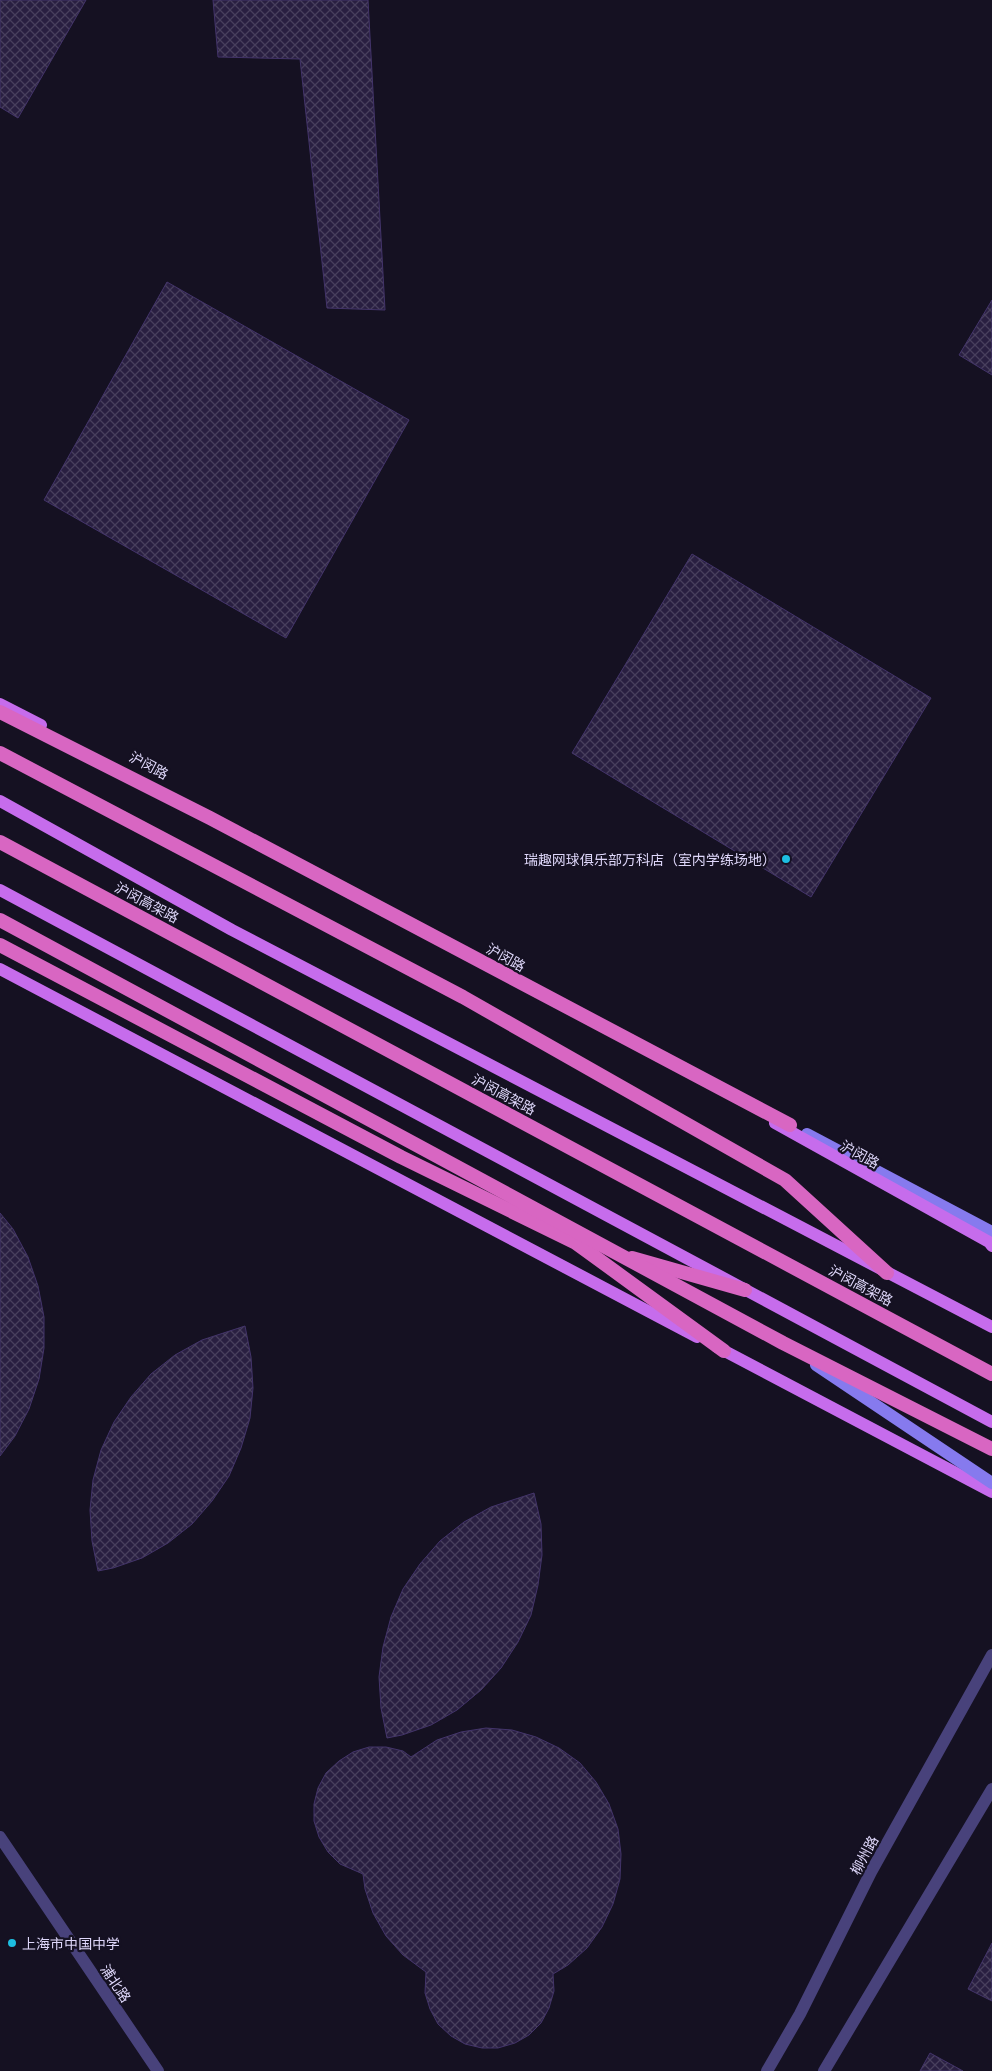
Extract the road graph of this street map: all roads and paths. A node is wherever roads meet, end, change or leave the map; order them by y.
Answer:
1 (0, 704) edge
2 (0, 712) edge
3 (0, 753) edge
4 (0, 801) edge
5 (0, 842) edge
6 (0, 890) edge
7 (0, 920) edge
8 (0, 945) edge
9 (0, 969) edge
10 (790, 1125) joint
11 (992, 1232) edge
12 (576, 1243) junction
13 (992, 1246) edge
14 (887, 1273) junction
15 (745, 1290) junction
16 (992, 1327) edge
17 (783, 1343) junction
18 (724, 1351) junction
19 (992, 1374) edge
20 (992, 1422) edge
21 (992, 1449) edge
22 (992, 1484) edge
23 (992, 1492) edge
24 (992, 1655) edge
25 (992, 1789) edge
26 (0, 1837) edge
27 (158, 2071) edge
28 (768, 2071) edge
29 (824, 2071) edge

1 - 13 main road, 沪闵路
2 - 10 highway, bridge
3 - 14 highway
4 - 14 main road
5 - 19 highway, 沪闵高架路, bridge
6 - 15 main road
7 - 17 highway, bridge
8 - 12 highway
9 - 18 main road
10 - 11 main road
12 - 15 highway
12 - 18 highway
14 - 16 main road
15 - 20 main road
17 - 21 highway, bridge
17 - 22 main road, bridge
18 - 23 main road
24 - 28 street, 柳州路
25 - 29 street
26 - 27 street, 浦北路

